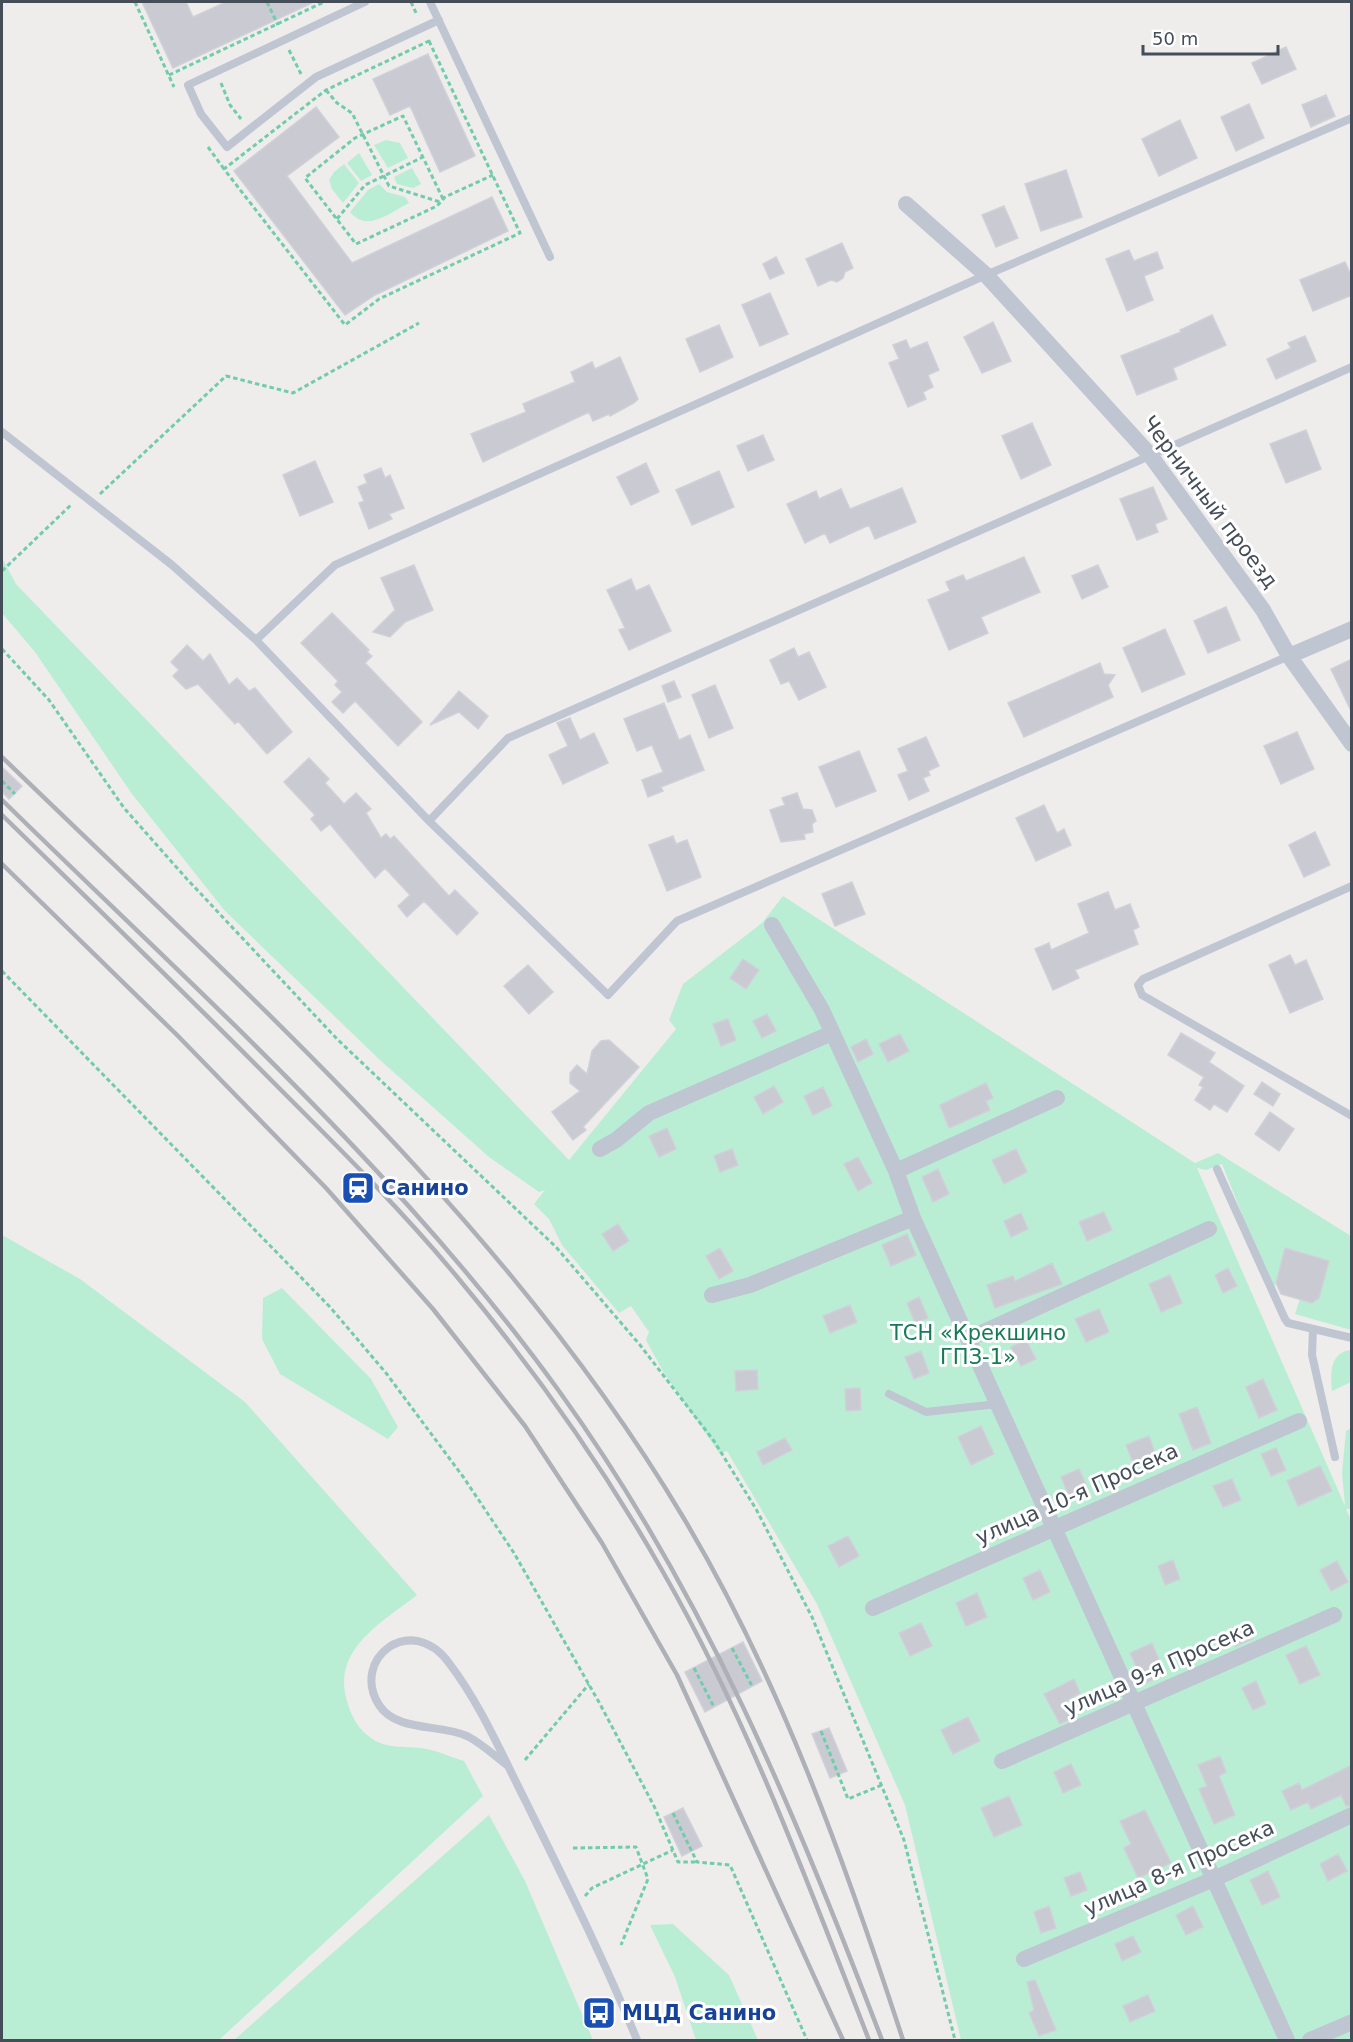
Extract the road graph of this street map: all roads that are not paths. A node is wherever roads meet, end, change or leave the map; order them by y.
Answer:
1 (365, 2) edge
2 (430, 2) edge
3 (439, 21) junction
4 (1352, 118) edge
5 (906, 204) dead end
6 (550, 257) dead end
7 (986, 275) junction
8 (1352, 366) edge
9 (2, 432) edge
10 (1150, 454) junction
11 (1352, 629) edge
12 (256, 640) junction
13 (1289, 656) junction
14 (1352, 744) edge
15 (429, 821) junction
16 (1352, 886) edge
17 (772, 925) dead end
18 (832, 1033) junction
19 (1057, 1098) dead end
20 (1352, 1116) edge
21 (600, 1149) dead end
22 (1217, 1168) dead end
23 (896, 1171) junction
24 (913, 1218) junction
25 (1209, 1229) dead end
26 (712, 1295) dead end
27 (1313, 1329) junction
28 (1352, 1338) edge
29 (968, 1339) junction
30 (889, 1394) dead end
31 (997, 1404) junction
32 (1299, 1421) dead end
33 (1335, 1457) dead end
34 (1054, 1529) junction
35 (873, 1608) dead end
36 (1334, 1615) dead end
37 (1134, 1704) junction
38 (1002, 1761) dead end
39 (507, 1765) junction
40 (1352, 1815) edge
41 (1214, 1879) junction
42 (1024, 1959) dead end
43 (1352, 2022) edge
44 (637, 2040) edge
45 (1287, 2040) edge
46 (1310, 2040) edge

1 - 3 lane
2 - 3 lane
3 - 6 lane
4 - 7 lane
5 - 7 street, Черничный проезд
7 - 10 street, Черничный проезд
7 - 12 lane
8 - 10 lane
9 - 12 lane
10 - 13 street, Черничный проезд
10 - 15 lane
11 - 13 street
12 - 15 lane
13 - 14 street, Черничный проезд
13 - 15 lane
16 - 20 lane
17 - 18 street
18 - 21 street
18 - 23 street
19 - 23 street
22 - 27 lane
23 - 24 street
24 - 26 street
24 - 29 street
25 - 29 street
27 - 28 lane
27 - 33 lane
29 - 31 street
30 - 31 lane
31 - 34 street
32 - 34 street, улица 10-я Просека
34 - 35 street, улица 10-я Просека
34 - 37 street
36 - 37 street, улица 9-я Просека
37 - 38 street, улица 9-я Просека
37 - 41 street
39 - 39 lane
39 - 44 lane
40 - 41 street, улица 8-я Просека
41 - 42 street, улица 8-я Просека
41 - 45 street
43 - 46 street

